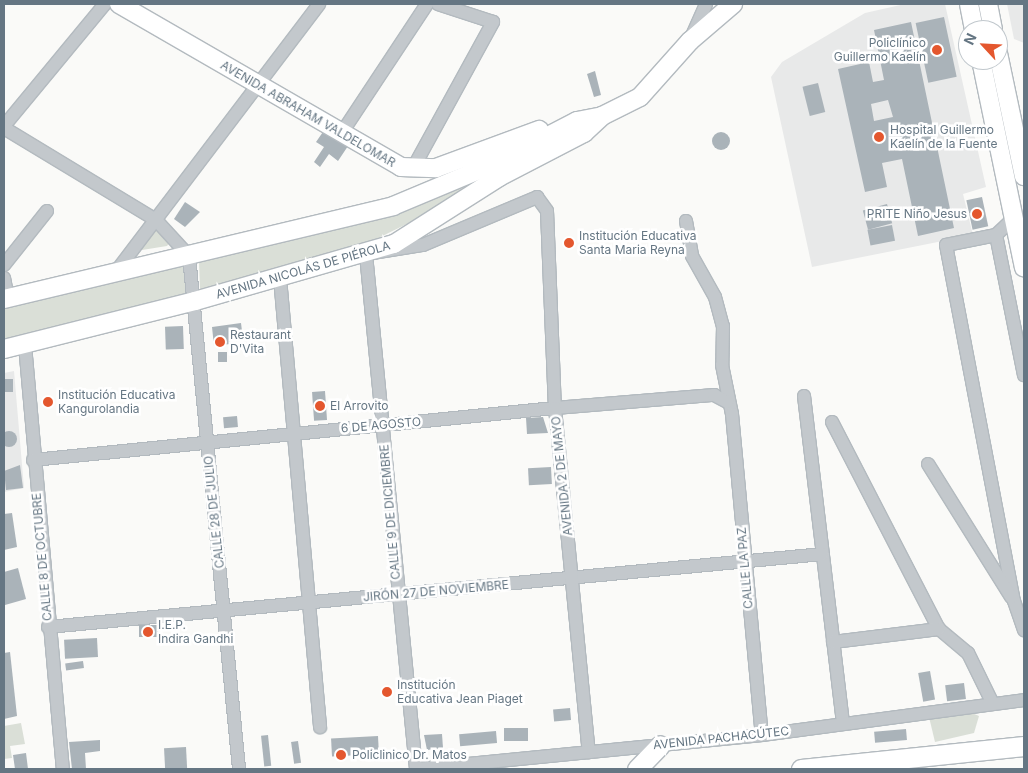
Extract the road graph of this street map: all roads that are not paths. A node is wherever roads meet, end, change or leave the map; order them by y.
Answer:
1 (105, 4) edge
2 (119, 4) edge
3 (319, 4) edge
4 (427, 4) edge
5 (438, 4) edge
6 (706, 4) edge
7 (733, 4) edge
8 (969, 4) edge
9 (988, 4) edge
10 (972, 20) edge
11 (991, 20) edge
12 (690, 41) junction
13 (983, 70) edge
14 (1002, 70) edge
15 (258, 85) junction
16 (622, 106) junction
17 (602, 116) junction
18 (4, 127) edge
19 (341, 134) junction
20 (412, 170) junction
21 (1024, 176) edge
22 (47, 212) dead end
23 (1014, 218) junction
24 (156, 220) junction
25 (686, 221) dead end
26 (996, 235) junction
27 (366, 254) junction
28 (189, 256) junction
29 (4, 265) edge
30 (1024, 268) edge
31 (115, 273) junction
32 (4, 278) edge
33 (280, 278) junction
34 (6, 298) edge
35 (195, 301) junction
36 (25, 345) junction
37 (4, 349) edge
38 (1024, 375) edge
39 (804, 396) dead end
40 (727, 402) junction
41 (555, 408) junction
42 (832, 422) dead end
43 (382, 424) junction
44 (294, 433) junction
45 (207, 442) junction
46 (33, 460) junction
47 (928, 464) dead end
48 (823, 554) junction
49 (744, 562) junction
50 (572, 578) junction
51 (398, 594) junction
52 (1014, 601) junction
53 (309, 603) junction
54 (224, 611) junction
55 (48, 627) junction
56 (938, 629) junction
57 (1024, 630) edge
58 (834, 642) junction
59 (1024, 700) edge
60 (992, 702) junction
61 (842, 722) junction
62 (320, 727) dead end
63 (762, 735) junction
64 (660, 745) junction
65 (1024, 746) edge
66 (589, 752) junction
67 (1024, 759) edge
68 (64, 769) edge
69 (239, 769) edge
70 (417, 769) edge
71 (637, 769) edge
72 (801, 769) edge
73 (919, 769) edge

1 - 18 street
2 - 15 main road, AVENIDA ABRAHAM VALDELOMAR
3 - 15 street
4 - 19 street
5 - 20 street
6 - 12 street
7 - 12 main road, AVENIDA NICOLÁS DE PIÉROLA
8 - 10 main road
9 - 11 main road
12 - 16 main road, AVENIDA NICOLÁS DE PIÉROLA
13 - 23 main road
14 - 21 main road
15 - 19 main road, AVENIDA ABRAHAM VALDELOMAR
15 - 24 street
16 - 17 main road, AVENIDA NICOLÁS DE PIÉROLA
16 - 20 main road, AVENIDA ABRAHAM VALDELOMAR
17 - 27 main road, AVENIDA NICOLÁS DE PIÉROLA
17 - 28 main road, AVENIDA NICOLÁS DE PIÉROLA
18 - 24 street
19 - 20 main road, AVENIDA ABRAHAM VALDELOMAR
22 - 29 street
23 - 26 street
23 - 30 main road
24 - 28 street
24 - 31 street
25 - 40 street, CALLE LA PAZ
26 - 38 street
26 - 52 street
27 - 33 main road, AVENIDA NICOLÁS DE PIÉROLA
27 - 41 street, AVENIDA 2 DE MAYO
27 - 43 street, CALLE 9 DE DICIEMBRE
28 - 31 main road, AVENIDA NICOLÁS DE PIÉROLA
28 - 35 street, CALLE 28 DE JULIO
31 - 34 main road, AVENIDA NICOLÁS DE PIÉROLA
32 - 34 street
33 - 35 main road, AVENIDA NICOLÁS DE PIÉROLA
33 - 44 street
35 - 36 main road, AVENIDA NICOLÁS DE PIÉROLA
35 - 45 street, CALLE 28 DE JULIO
36 - 37 main road, AVENIDA NICOLÁS DE PIÉROLA
36 - 46 street, CALLE 8 DE OCTUBRE
39 - 48 street
40 - 41 street, 6 DE AGOSTO
40 - 49 street, CALLE LA PAZ
41 - 43 street, 6 DE AGOSTO
41 - 50 street, AVENIDA 2 DE MAYO
42 - 56 street
43 - 44 street, 6 DE AGOSTO
43 - 51 street, CALLE 9 DE DICIEMBRE
44 - 45 street, 6 DE AGOSTO
44 - 53 street
45 - 46 street, 6 DE AGOSTO
45 - 54 street, CALLE 28 DE JULIO
46 - 55 street, CALLE 8 DE OCTUBRE
47 - 52 street
48 - 49 street, JIRÓN 27 DE NOVIEMBRE
48 - 58 street
49 - 50 street, JIRÓN 27 DE NOVIEMBRE
49 - 63 street, CALLE LA PAZ
50 - 51 street, JIRÓN 27 DE NOVIEMBRE
50 - 66 street, AVENIDA 2 DE MAYO
51 - 53 street, JIRÓN 27 DE NOVIEMBRE
51 - 70 street, CALLE 9 DE DICIEMBRE
52 - 57 street
53 - 54 street, JIRÓN 27 DE NOVIEMBRE
53 - 62 street
54 - 55 street, JIRÓN 27 DE NOVIEMBRE
54 - 69 street, CALLE 28 DE JULIO
55 - 68 street, CALLE 8 DE OCTUBRE
56 - 58 street
56 - 60 street
58 - 61 street
59 - 60 street, AVENIDA PACHACÚTEC
60 - 61 street, AVENIDA PACHACÚTEC
61 - 63 street, AVENIDA PACHACÚTEC
63 - 64 street, AVENIDA PACHACÚTEC
64 - 66 street, AVENIDA PACHACÚTEC
64 - 71 main road
65 - 72 main road
66 - 70 street, AVENIDA PACHACÚTEC
67 - 73 main road

